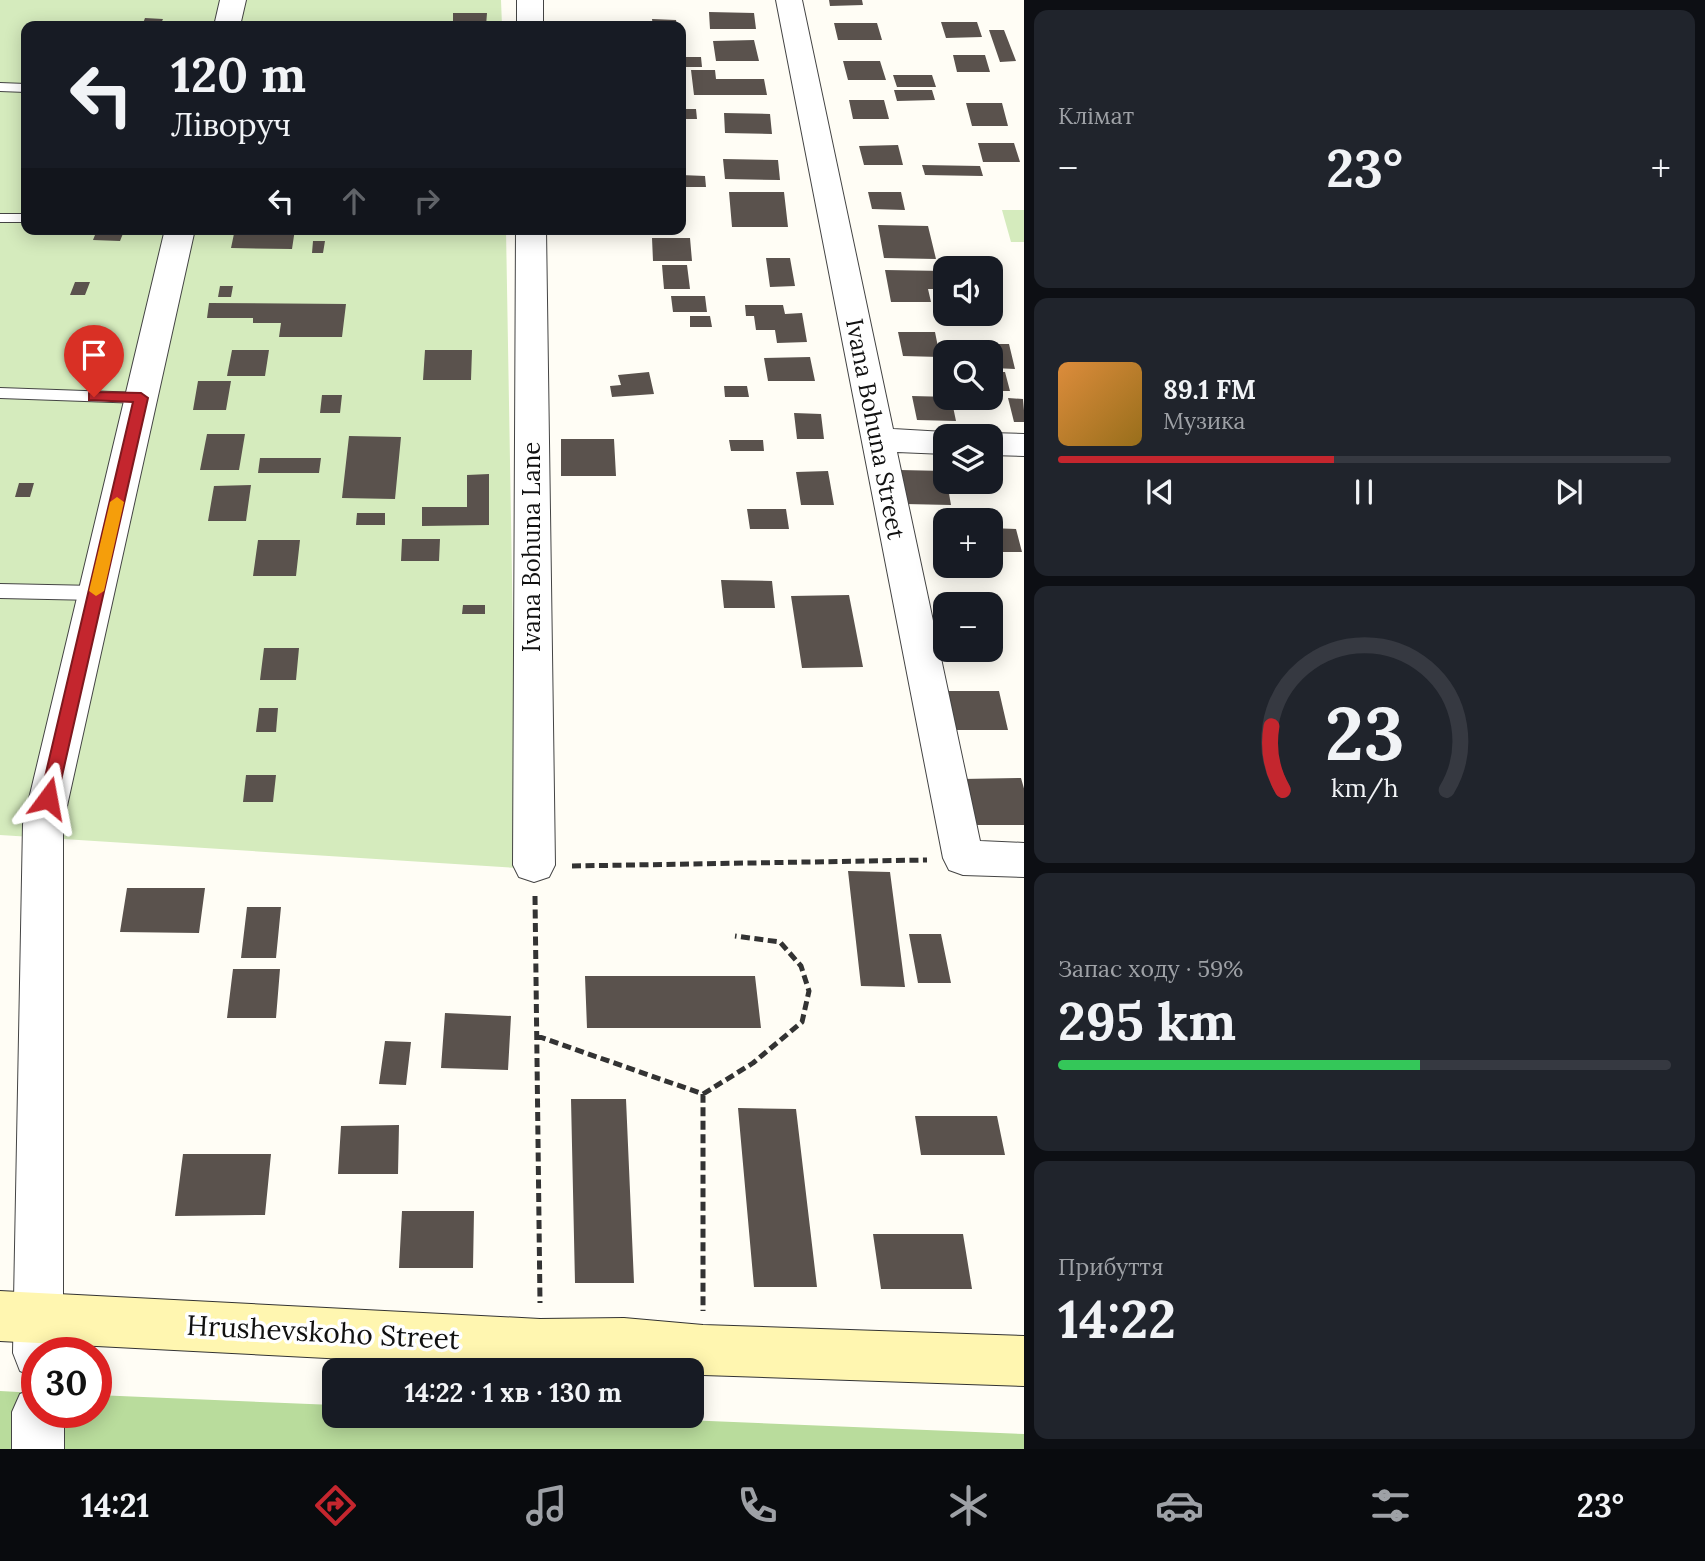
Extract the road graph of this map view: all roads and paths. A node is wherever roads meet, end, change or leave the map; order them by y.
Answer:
1 (233, 0) edge
2 (530, 0) edge
3 (789, 0) edge
4 (228, 21) edge
5 (530, 21) edge
6 (0, 87) edge
7 (21, 88) edge
8 (0, 218) edge
9 (21, 218) edge
10 (179, 235) edge
11 (531, 235) edge
12 (0, 393) edge
13 (141, 398) junction
14 (877, 440) junction
15 (933, 442) edge
16 (1003, 444) edge
17 (1024, 445) edge
18 (0, 591) edge
19 (96, 593) junction
20 (963, 858) junction
21 (1024, 860) edge
22 (534, 865) junction
23 (735, 936) dead end
24 (537, 1036) junction
25 (704, 1094) junction
26 (26, 1329) edge
27 (540, 1343) junction
28 (703, 1350) junction
29 (1024, 1361) edge
30 (38, 1428) edge
31 (38, 1449) edge

1 - 4 street
2 - 5 street
3 - 14 street, Ivana Bohuna Street
6 - 7 lane
8 - 9 lane
10 - 13 street
11 - 22 street, Ivana Bohuna Lane
12 - 13 lane
13 - 19 street
14 - 15 street
14 - 20 street, Ivana Bohuna Street
16 - 17 street
18 - 19 lane
19 - 26 street
20 - 21 street
20 - 22 path
22 - 24 path
23 - 25 path
24 - 25 path
24 - 27 path
25 - 28 path
26 - 27 street, Hrushevskoho Street
27 - 28 street, Hrushevskoho Street
28 - 29 street, Hrushevskoho Street
30 - 31 street

